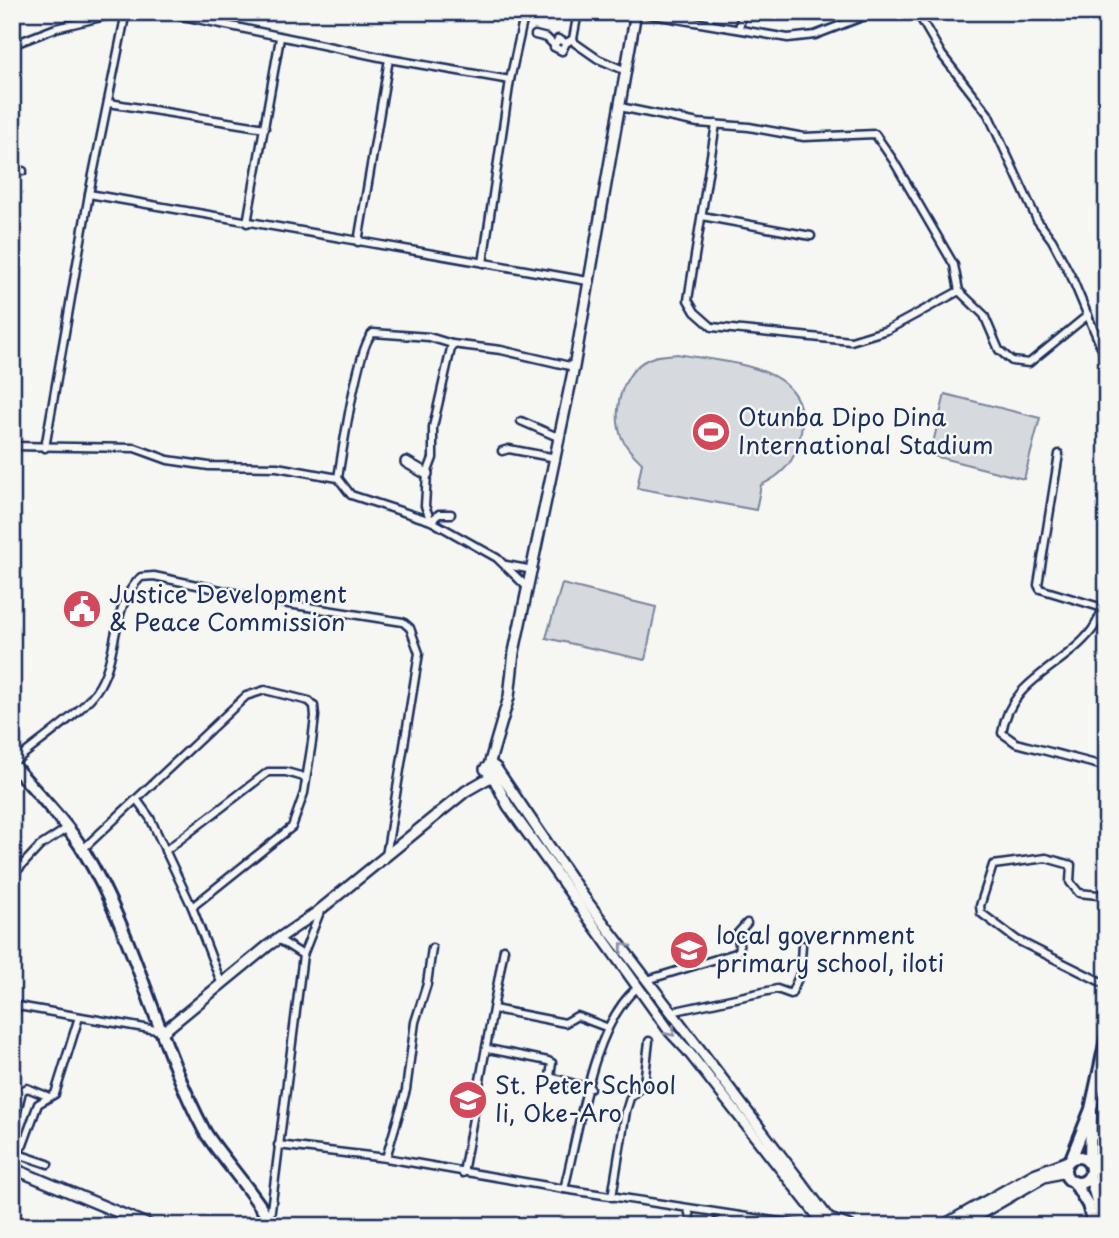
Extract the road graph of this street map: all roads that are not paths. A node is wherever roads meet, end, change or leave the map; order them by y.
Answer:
1 (124, 12) edge
2 (164, 12) edge
3 (525, 12) edge
4 (578, 12) edge
5 (636, 12) edge
6 (741, 12) edge
7 (875, 12) edge
8 (917, 12) edge
9 (739, 29) junction
10 (535, 35) dead end
11 (280, 38) junction
12 (569, 41) junction
13 (12, 45) edge
14 (389, 59) junction
15 (626, 71) junction
16 (510, 80) junction
17 (110, 103) junction
18 (620, 107) junction
19 (716, 124) junction
20 (265, 128) junction
21 (12, 171) edge
22 (23, 171) dead end
23 (89, 194) junction
24 (702, 216) junction
25 (247, 223) junction
26 (811, 236) dead end
27 (358, 242) junction
28 (483, 263) junction
29 (588, 281) junction
30 (958, 290) junction
31 (1088, 315) junction
32 (452, 344) junction
33 (1107, 361) edge
34 (575, 367) junction
35 (521, 421) dead end
36 (560, 438) junction
37 (12, 446) edge
38 (45, 448) junction
39 (502, 451) dead end
40 (1059, 454) dead end
41 (556, 458) junction
42 (406, 462) dead end
43 (427, 474) junction
44 (338, 478) junction
45 (451, 514) dead end
46 (431, 521) junction
47 (504, 564) junction
48 (533, 571) junction
49 (528, 589) junction
50 (1107, 600) edge
51 (1103, 608) junction
52 (12, 764) edge
53 (1107, 767) edge
54 (491, 770) junction
55 (304, 777) junction
56 (137, 800) junction
57 (66, 829) junction
58 (83, 849) junction
59 (165, 851) junction
60 (386, 856) junction
61 (12, 876) edge
62 (1107, 896) edge
63 (192, 907) junction
64 (321, 908) junction
65 (747, 923) dead end
66 (278, 939) junction
67 (802, 945) dead end
68 (432, 948) dead end
69 (504, 949) dead end
70 (303, 954) junction
71 (647, 980) junction
72 (222, 985) junction
73 (1107, 985) edge
74 (637, 988) junction
75 (12, 1005) edge
76 (494, 1009) junction
77 (671, 1012) junction
78 (79, 1017) junction
79 (607, 1027) junction
80 (164, 1031) junction
81 (1107, 1035) edge
82 (649, 1041) dead end
83 (488, 1049) junction
84 (590, 1088) junction
85 (47, 1096) junction
86 (1091, 1109) junction
87 (1107, 1131) edge
88 (12, 1133) edge
89 (1092, 1137) junction
90 (278, 1145) junction
91 (13, 1156) edge
92 (386, 1158) junction
93 (1090, 1163) junction
94 (48, 1164) dead end
95 (1068, 1164) junction
96 (12, 1168) edge
97 (463, 1173) junction
98 (1090, 1176) junction
99 (1074, 1182) junction
100 (564, 1189) junction
101 (612, 1197) junction
102 (688, 1209) junction
103 (729, 1215) junction
104 (129, 1221) edge
105 (825, 1221) edge
106 (270, 1223) edge
107 (767, 1223) edge
108 (961, 1225) edge
109 (151, 1226) edge
110 (692, 1226) edge
111 (711, 1226) edge
112 (806, 1226) edge
113 (850, 1226) edge
114 (942, 1226) edge
115 (1094, 1226) edge
116 (1104, 1226) edge

1 - 13 street
1 - 17 street
2 - 11 street
3 - 16 street
4 - 12 street
5 - 9 street
5 - 15 street
6 - 9 street
7 - 9 street
8 - 31 street
10 - 12 street
11 - 14 street
11 - 20 street
12 - 15 street
14 - 16 street
14 - 27 street
15 - 18 street
16 - 28 street
17 - 20 street
17 - 23 street
18 - 19 street
18 - 29 street
19 - 24 street
19 - 30 street
20 - 25 street
21 - 22 street
23 - 25 street
23 - 38 street
24 - 26 street
24 - 30 street
25 - 27 street
27 - 28 street
28 - 29 street
29 - 34 street
30 - 31 street
31 - 33 street
32 - 34 street
32 - 43 street
32 - 44 street
34 - 36 street
35 - 36 street
36 - 41 street
37 - 38 street
38 - 44 street
39 - 41 street
40 - 51 street
41 - 48 street
42 - 43 street
43 - 46 street
44 - 46 street
45 - 46 street
46 - 47 street
47 - 48 street
47 - 49 street
48 - 49 street
49 - 54 street
50 - 51 street
51 - 53 street
52 - 57 main road
52 - 60 street
54 - 60 street
71 -> 54 street
54 - 74 street
55 - 56 street
55 - 59 street
55 - 63 street
56 - 58 street
56 - 59 street
57 - 58 main road
57 - 61 street
58 - 80 main road
59 - 63 street
60 - 64 street
62 - 73 street
63 - 72 street
64 - 66 street
64 - 70 street
65 - 71 street
66 - 70 street
66 - 72 street
67 - 77 street
68 - 92 street
69 - 76 street
70 - 90 street
71 - 77 street
72 - 80 street
74 - 79 street
74 -> 105 street
75 - 78 street
76 - 79 street
76 - 83 street
77 - 105 street
78 - 80 street
78 - 85 street
79 - 84 street
80 - 106 main road
81 - 86 main road
82 - 101 street
83 - 84 street
83 - 97 street
84 - 100 street
85 - 88 street
85 - 91 street
86 - 89 main road
86 - 95 main road
87 - 89 street
89 - 93 main road
90 - 92 street
90 - 106 street
91 - 94 street
92 - 97 street
93 - 95 main road
93 - 98 main road
95 - 99 main road
95 - 108 street
95 - 114 street
96 - 104 street
97 - 100 street
98 - 99 main road
98 - 116 main road
99 - 115 main road
100 - 101 street
101 - 102 street
102 - 103 street
102 - 110 street
103 - 107 street
103 - 111 street
104 - 109 street
105 - 113 street
107 - 112 street

